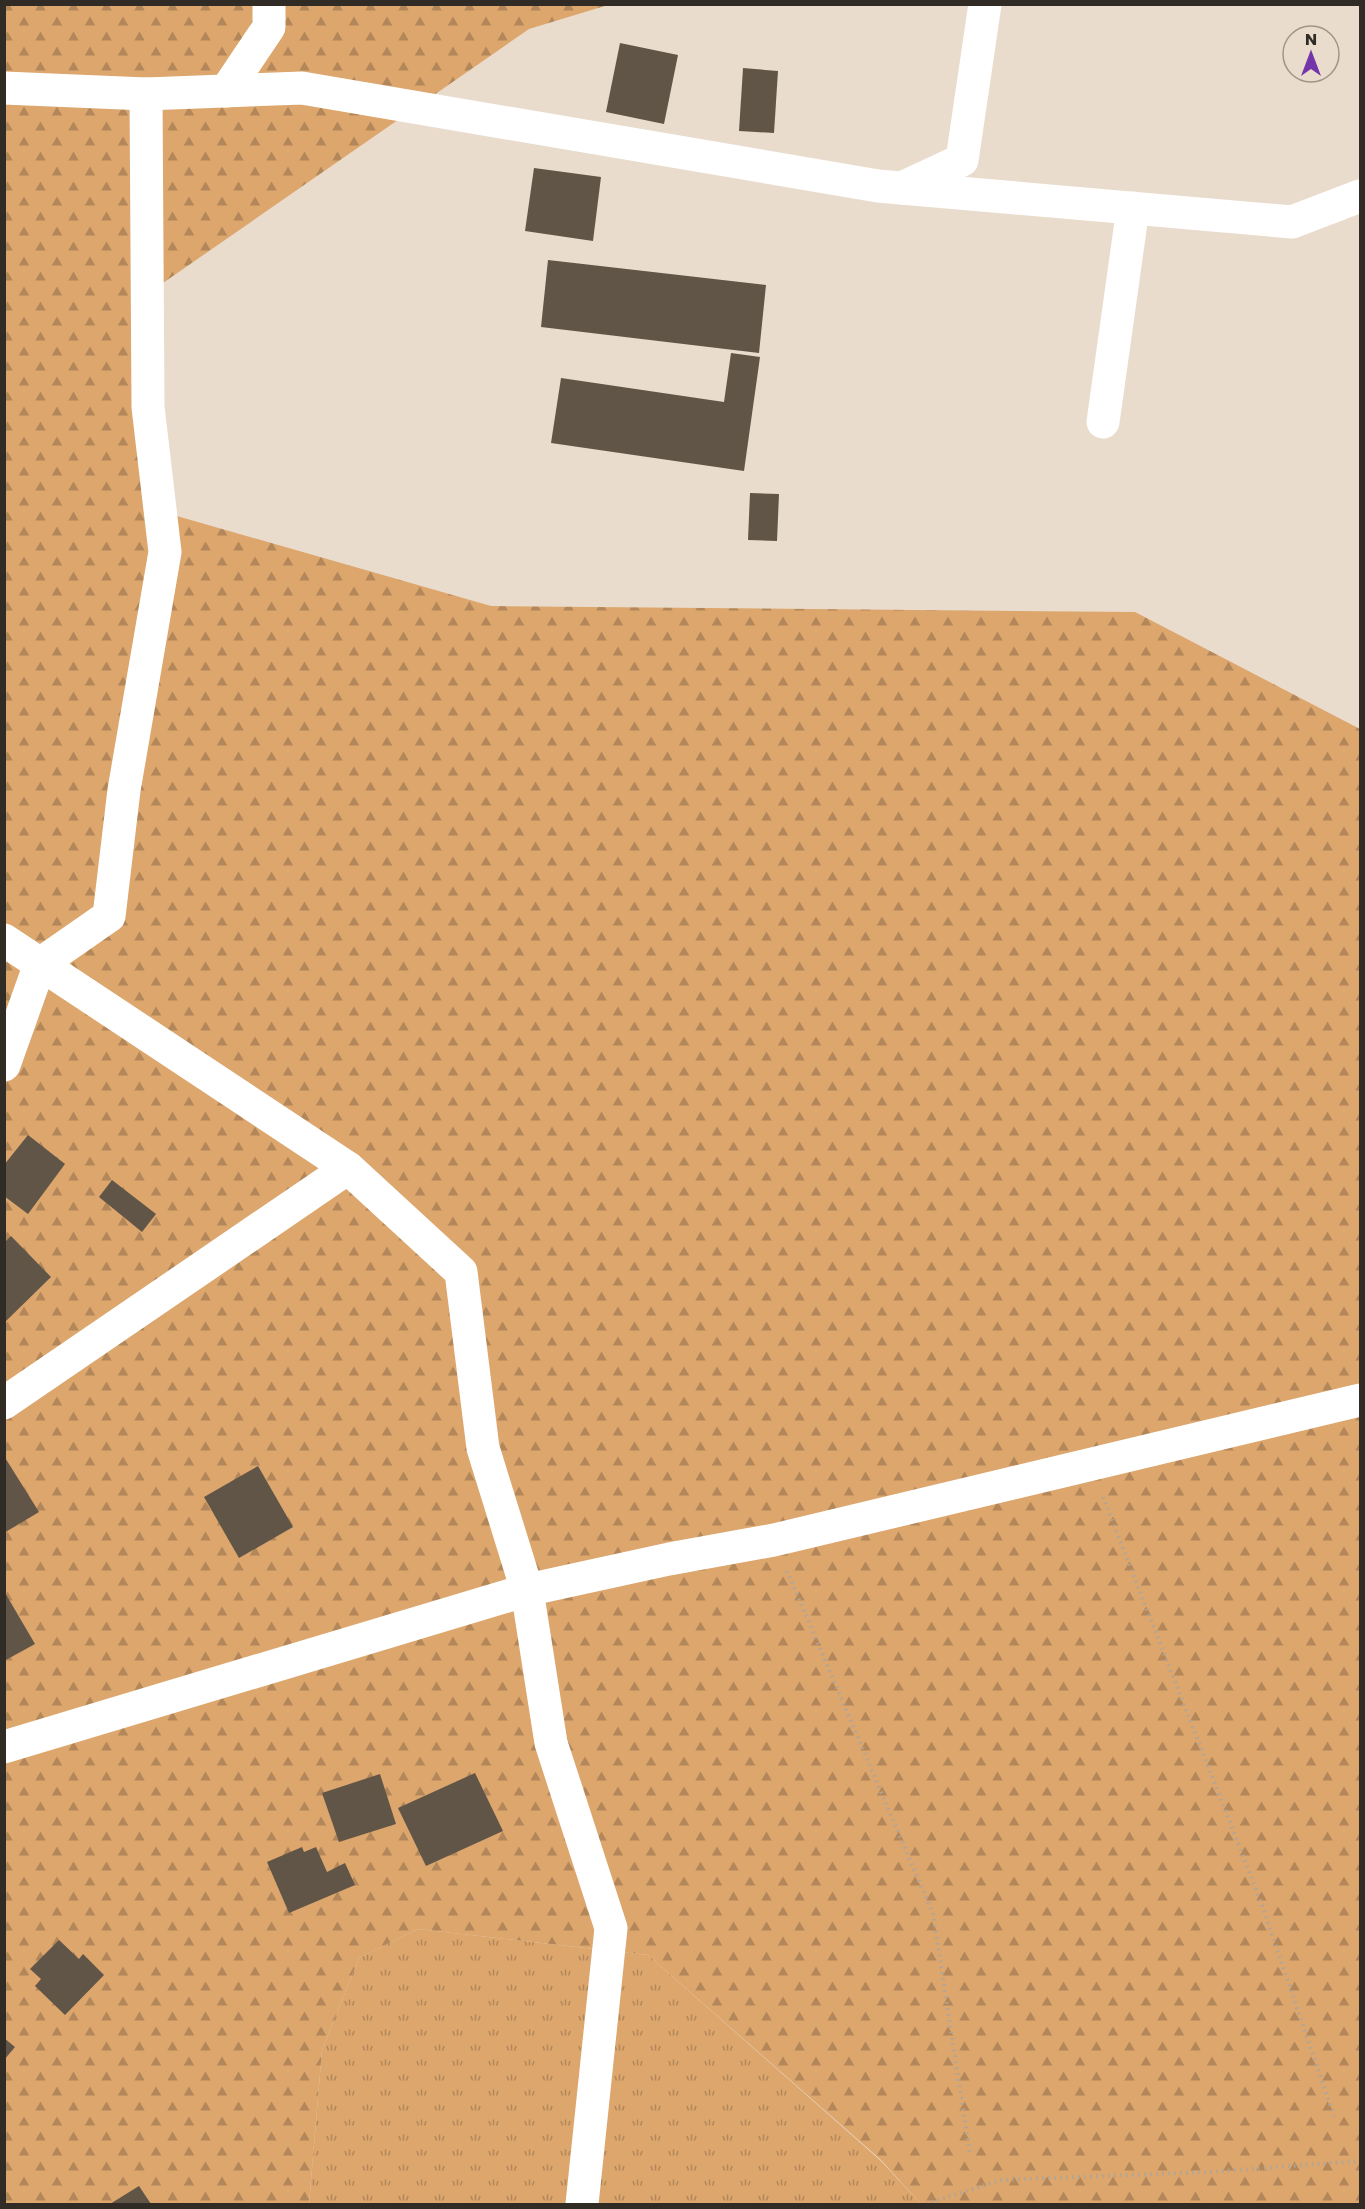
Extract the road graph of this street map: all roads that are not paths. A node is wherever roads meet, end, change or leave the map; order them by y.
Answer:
1 (269, 4) edge
2 (986, 4) edge
3 (4, 88) edge
4 (226, 91) junction
5 (146, 94) junction
6 (902, 188) junction
7 (1360, 196) edge
8 (1133, 208) junction
9 (1103, 422) dead end
10 (4, 940) edge
11 (40, 964) junction
12 (4, 1065) edge
13 (348, 1168) junction
14 (1360, 1400) edge
15 (4, 1403) edge
16 (527, 1590) junction
17 (4, 1747) edge
18 (582, 2205) edge

1 - 4 street
2 - 6 street
3 - 5 street
4 - 5 street
4 - 6 street
5 - 11 street
6 - 8 street
7 - 8 street
8 - 9 street
10 - 11 street
11 - 12 street
11 - 13 street
13 - 15 street
13 - 16 street
14 - 16 street
16 - 17 street
16 - 18 street

